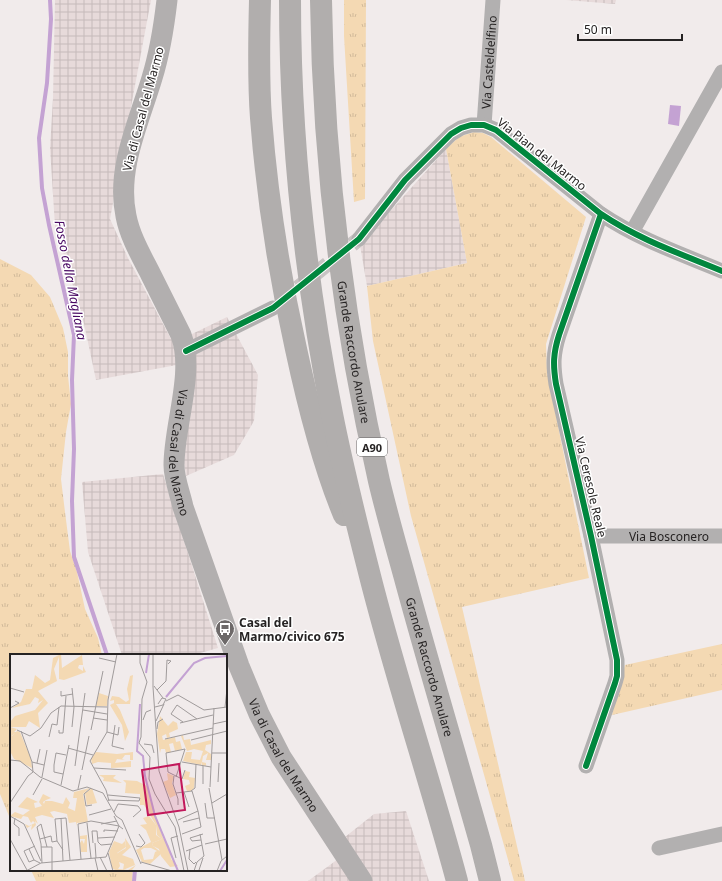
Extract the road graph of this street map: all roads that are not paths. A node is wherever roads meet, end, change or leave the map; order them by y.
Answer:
1 (167, 0) edge
2 (260, 0) edge
3 (290, 0) edge
4 (321, 0) edge
5 (493, 0) edge
6 (722, 72) edge
7 (484, 125) junction
8 (601, 214) junction
9 (632, 232) junction
10 (359, 239) tunnel mouth
11 (722, 271) edge
12 (273, 308) tunnel mouth
13 (186, 351) junction
14 (591, 536) junction
15 (722, 536) edge
16 (368, 569) junction
17 (586, 766) dead end
18 (722, 834) edge
19 (659, 848) dead end
20 (362, 881) edge
21 (457, 881) edge
22 (490, 881) edge

1 - 13 main road, Via di Casal del Marmo
2 - 16 highway
3 - 16 highway, A90
4 - 22 highway, Grande Raccordo Anulare / A90
5 - 7 street, Via Casteldelfino
6 - 9 street
7 - 8 street, Via Pian del Marmo
7 - 10 street, Via Pian del Marmo
8 - 9 street, Via Pian del Marmo
8 - 14 street, Via Ceresole Reale
9 - 11 street, Via Pian del Marmo
12 - 13 street
13 - 20 main road, Via di Casal del Marmo
14 - 15 street, Via Bosconero
14 - 17 street, Via Ceresole Reale
16 - 21 highway, A90
18 - 19 street

